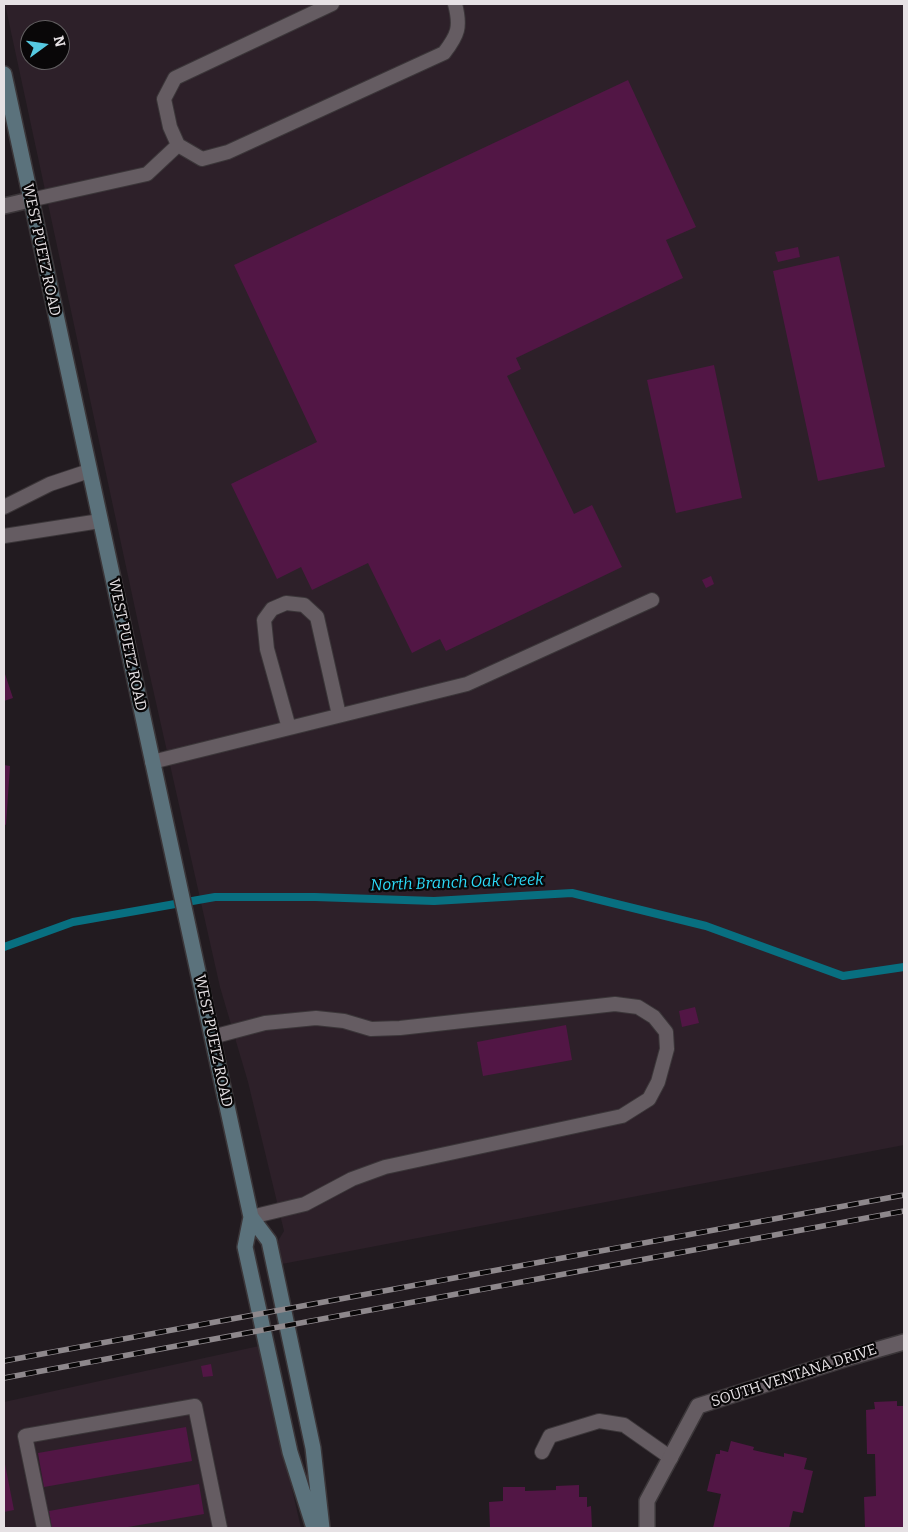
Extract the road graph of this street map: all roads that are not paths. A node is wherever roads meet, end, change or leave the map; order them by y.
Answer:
1 (332, 4) edge
2 (455, 4) edge
3 (4, 74) edge
4 (178, 145) junction
5 (30, 200) junction
6 (4, 206) edge
7 (88, 472) junction
8 (4, 507) edge
9 (100, 521) junction
10 (4, 536) edge
11 (652, 600) dead end
12 (339, 715) junction
13 (289, 728) junction
14 (152, 762) junction
15 (212, 1036) junction
16 (251, 1217) junction
17 (904, 1342) edge
18 (542, 1452) dead end
19 (671, 1458) junction
20 (44, 1528) edge
21 (220, 1528) edge
22 (314, 1528) edge
23 (322, 1528) edge
24 (647, 1528) edge

1 - 4 lane
2 - 4 lane
3 - 5 street, WEST PUETZ ROAD
4 - 5 lane
5 - 6 street
5 - 7 street, WEST PUETZ ROAD
7 - 8 lane
7 - 9 street, WEST PUETZ ROAD
9 - 10 lane
9 - 14 street, WEST PUETZ ROAD
11 - 12 lane
12 - 13 lane
12 - 13 lane
13 - 14 lane
14 - 15 street, WEST PUETZ ROAD
15 - 16 street, WEST PUETZ ROAD
15 - 16 lane
16 - 22 street, WEST PUETZ ROAD
16 - 23 street, WEST PUETZ ROAD
17 - 19 street, SOUTH VENTANA DRIVE
18 - 19 lane
19 - 24 street, SOUTH VENTANA DRIVE
20 - 21 lane

